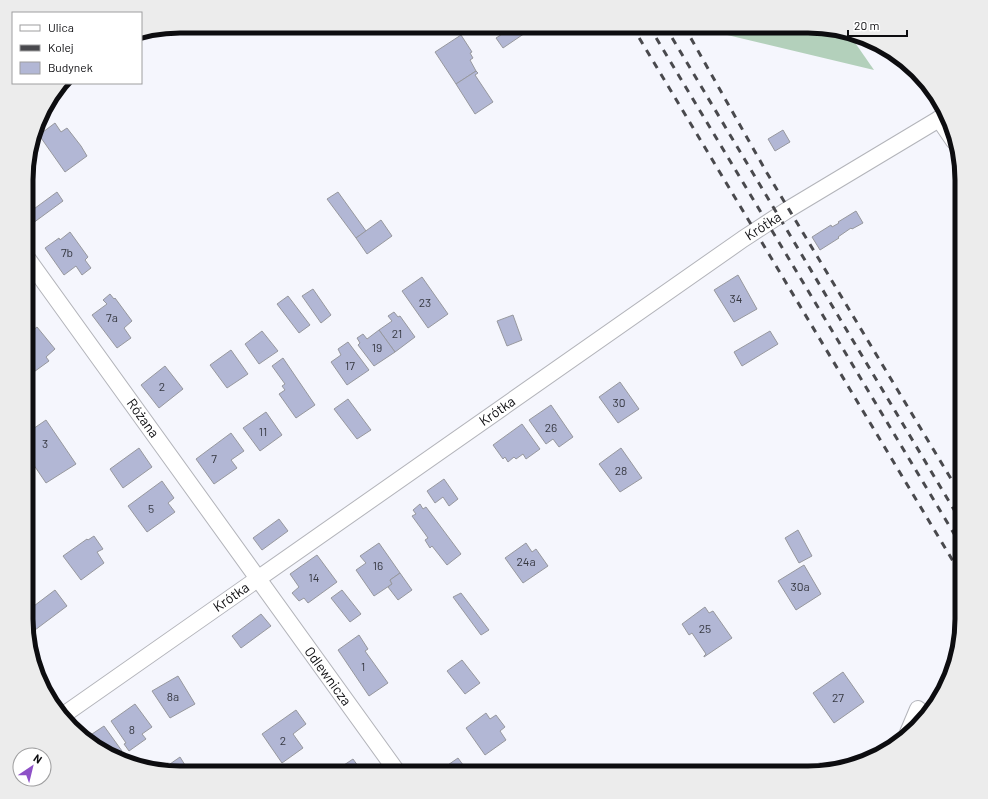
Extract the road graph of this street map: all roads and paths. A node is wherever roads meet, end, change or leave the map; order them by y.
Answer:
1 (941, 115) edge
2 (33, 266) edge
3 (258, 579) junction
4 (918, 710) dead end
5 (66, 713) edge
6 (912, 723) edge
7 (393, 766) edge

1 - 3 street, Krótka
2 - 3 street, Różana
3 - 5 street, Krótka
3 - 7 street, Odlewnicza
4 - 6 street

